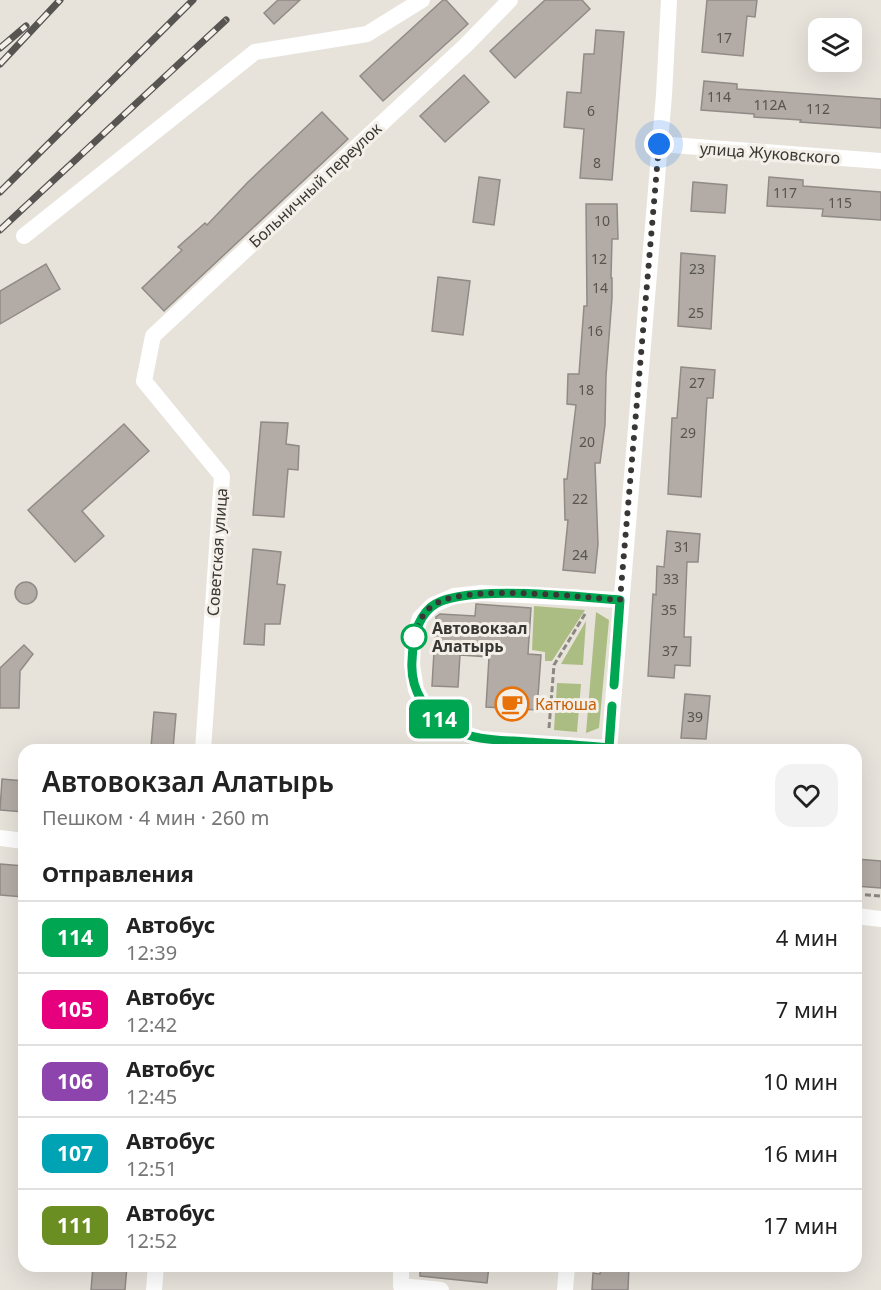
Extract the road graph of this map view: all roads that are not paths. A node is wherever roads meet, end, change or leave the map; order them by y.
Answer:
1 (422, 0) edge
2 (510, 0) edge
3 (669, 0) edge
4 (659, 144) junction
5 (881, 161) edge
6 (24, 236) dead end
7 (144, 381) joint
8 (620, 600) junction
9 (203, 744) edge
10 (558, 744) edge
11 (609, 744) edge
12 (0, 838) edge
13 (18, 840) edge
14 (862, 917) edge
15 (881, 919) edge
16 (156, 1272) edge
17 (401, 1272) edge
18 (566, 1272) edge
19 (154, 1290) edge
20 (441, 1290) edge
21 (565, 1290) edge

1 - 6 street
2 - 7 street, Больничный переулок
3 - 4 street
4 - 5 street, улица Жуковского
4 - 8 street
7 - 9 street, Советская улица
8 - 10 street
8 - 11 street
12 - 13 street
14 - 15 street
16 - 19 street
17 - 20 street
18 - 21 street

